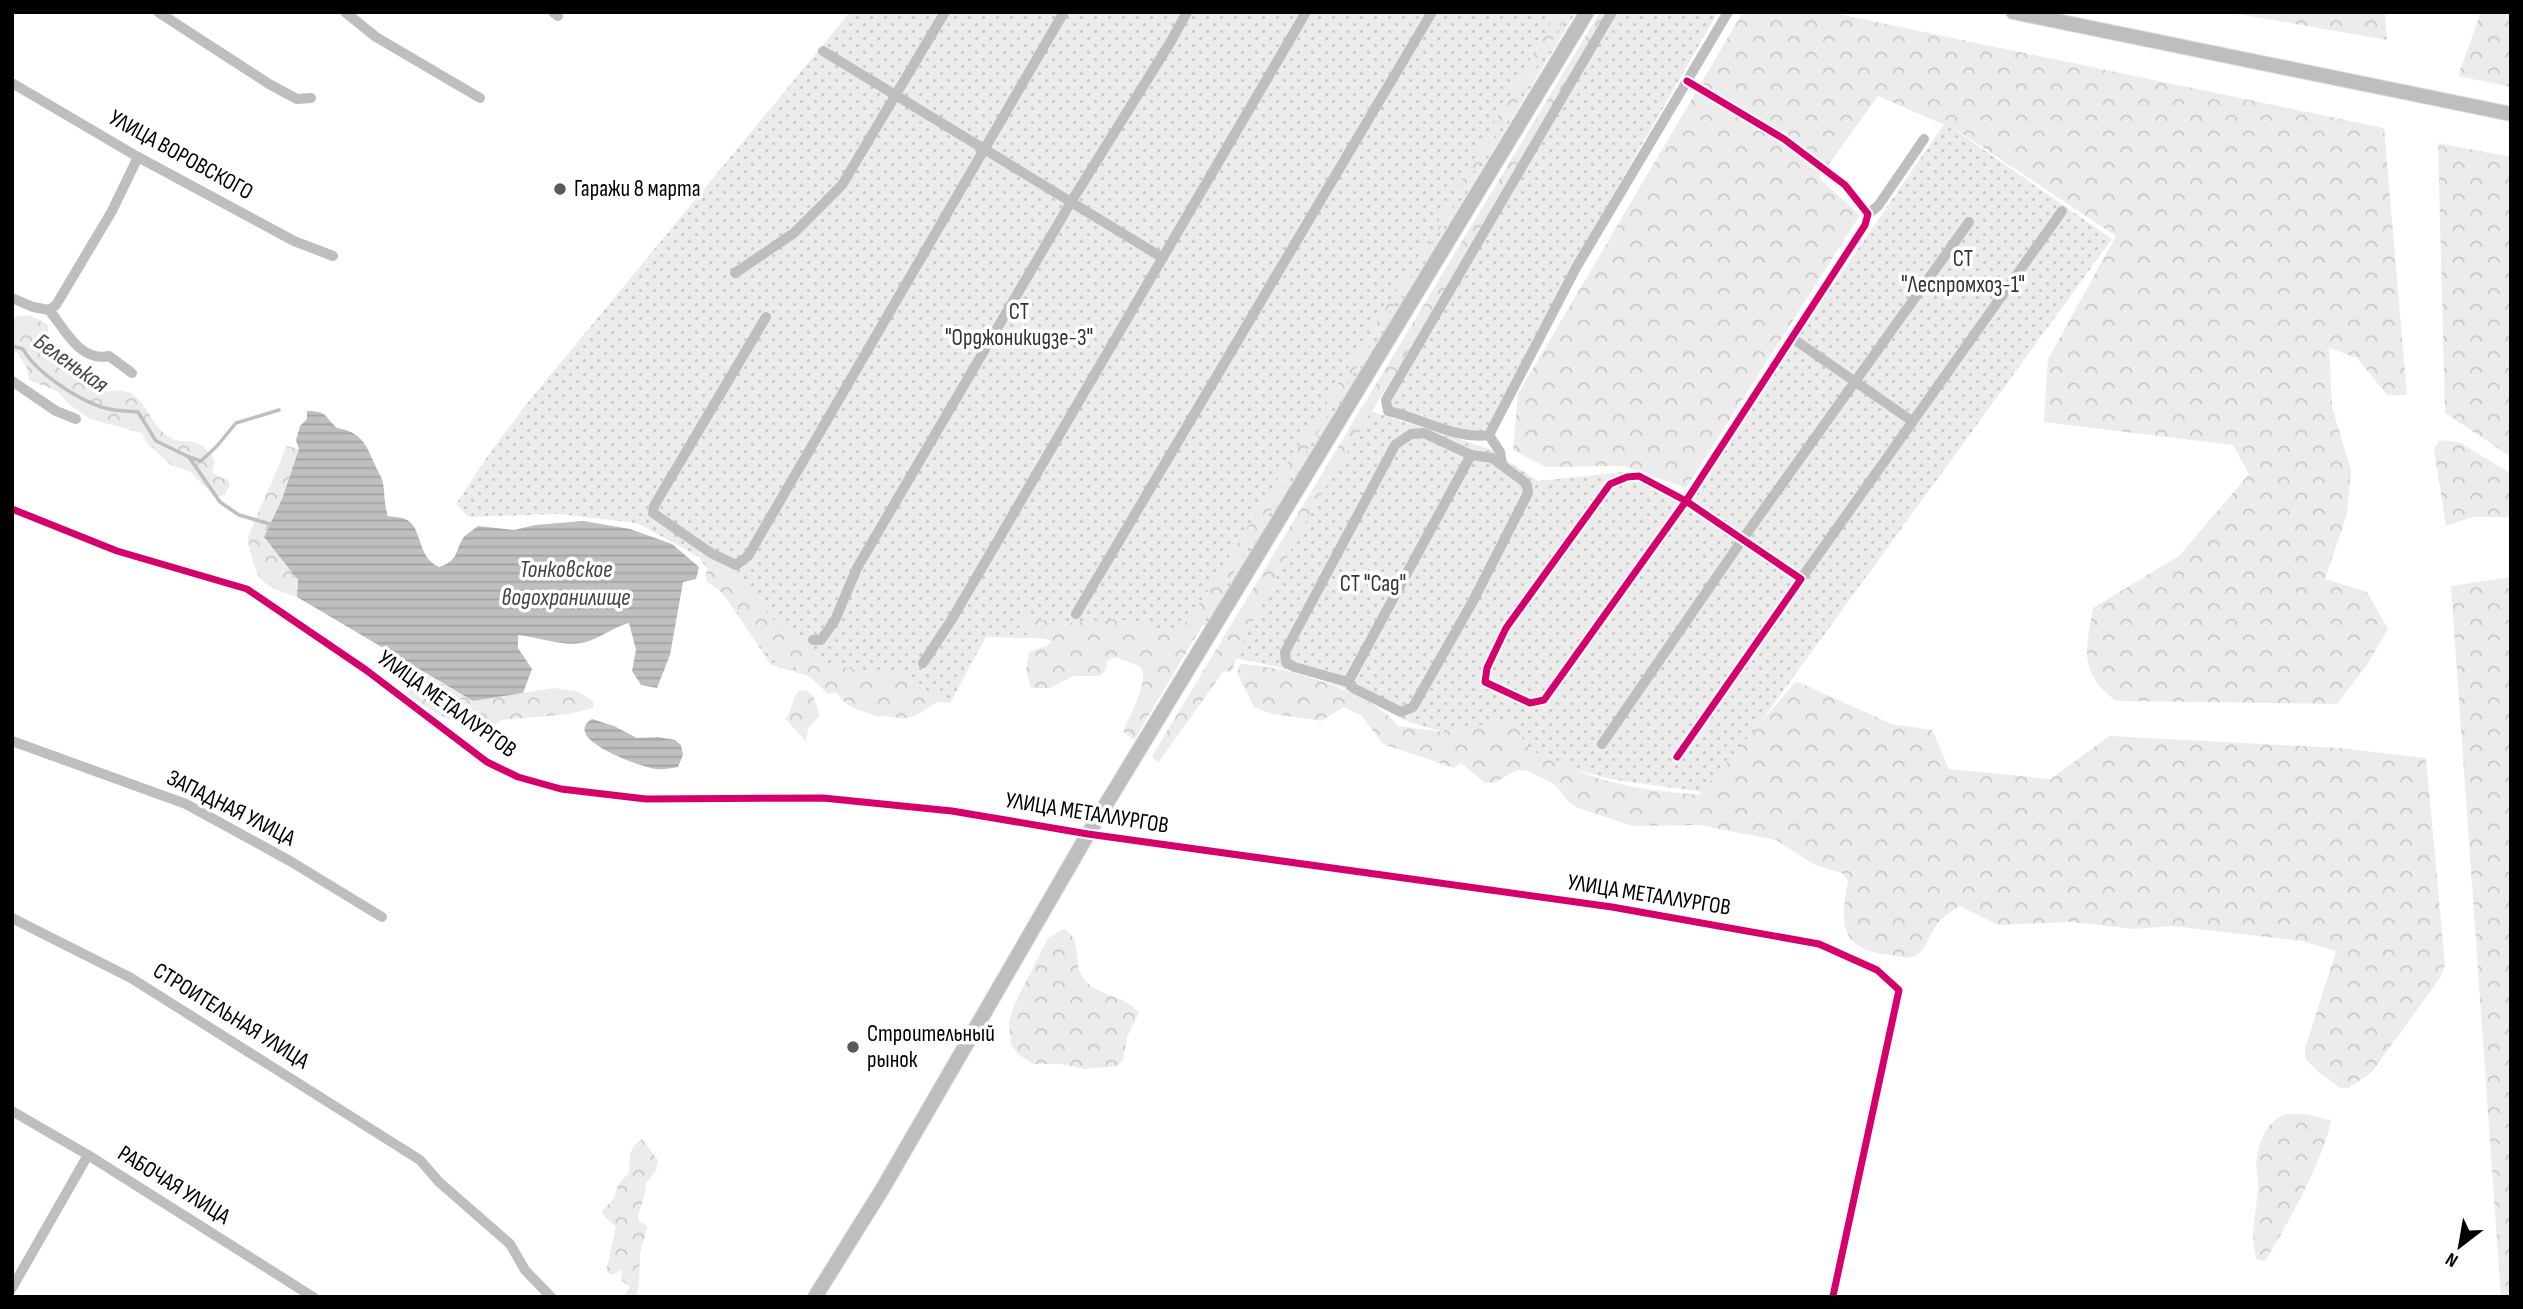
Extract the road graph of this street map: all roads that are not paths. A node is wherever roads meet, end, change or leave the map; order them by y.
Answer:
1 (158, 12) edge
2 (345, 12) edge
3 (945, 12) edge
4 (1064, 12) edge
5 (1187, 12) edge
6 (1306, 12) edge
7 (1432, 12) edge
8 (1587, 12) edge
9 (1612, 12) edge
10 (1728, 12) edge
11 (2013, 12) edge
12 (823, 51) dead end
13 (1687, 81) junction
14 (12, 83) edge
15 (897, 95) junction
16 (480, 97) dead end
17 (311, 98) dead end
18 (2511, 114) edge
19 (1924, 139) dead end
20 (984, 149) junction
21 (138, 157) junction
22 (1071, 202) junction
23 (2062, 211) dead end
24 (1868, 214) junction
25 (1969, 222) dead end
26 (333, 256) dead end
27 (1163, 258) junction
28 (734, 273) dead end
29 (12, 298) edge
30 (49, 310) junction
31 (766, 317) dead end
32 (1791, 338) junction
33 (132, 373) dead end
34 (12, 381) edge
35 (1855, 382) junction
36 (76, 419) dead end
37 (1912, 421) junction
38 (1489, 435) junction
39 (1471, 455) junction
40 (1502, 464) junction
41 (1686, 501) junction
42 (12, 509) edge
43 (1742, 540) junction
44 (1801, 579) junction
45 (1076, 614) dead end
46 (813, 640) dead end
47 (923, 663) dead end
48 (1348, 682) junction
49 (12, 741) edge
50 (1602, 744) dead end
51 (1677, 757) dead end
52 (1088, 834) junction
53 (382, 917) dead end
54 (12, 918) edge
55 (12, 1111) edge
56 (89, 1155) junction
57 (12, 1288) edge
58 (1833, 1296) edge
59 (313, 1297) edge
60 (551, 1297) edge
61 (815, 1297) edge

1 - 17 street
2 - 16 street
3 - 15 street
4 - 20 street
5 - 22 street
6 - 27 street
7 - 45 street
8 - 52 main road
9 - 38 street
10 - 13 street
11 - 18 main road
12 - 15 street
13 - 24 street
13 - 38 street
14 - 21 street, УЛИЦА ВОРОВСКОГО
15 - 20 street
15 - 28 street
19 - 24 street
20 - 22 street
20 - 31 street
21 - 26 street, УЛИЦА ВОРОВСКОГО
21 - 30 street
22 - 27 street
22 - 46 street
23 - 37 street
24 - 32 street
25 - 35 street
27 - 47 street
29 - 30 street
30 - 33 street
32 - 35 street
32 - 41 street
34 - 36 street
35 - 37 street
35 - 43 street
37 - 44 street
38 - 40 street
39 - 40 street
39 - 48 street
39 - 48 street
40 - 48 street
41 - 41 street
41 - 43 street
42 - 52 street, УЛИЦА МЕТАЛЛУРГОВ
43 - 44 street
43 - 50 street
44 - 51 street
49 - 53 street, ЗАПАДНАЯ УЛИЦА
52 - 58 street, УЛИЦА МЕТАЛЛУРГОВ
52 - 61 main road
54 - 60 street, СТРОИТЕЛЬНАЯ УЛИЦА
55 - 56 street, РАБОЧАЯ УЛИЦА
56 - 57 street
56 - 59 street, РАБОЧАЯ УЛИЦА

